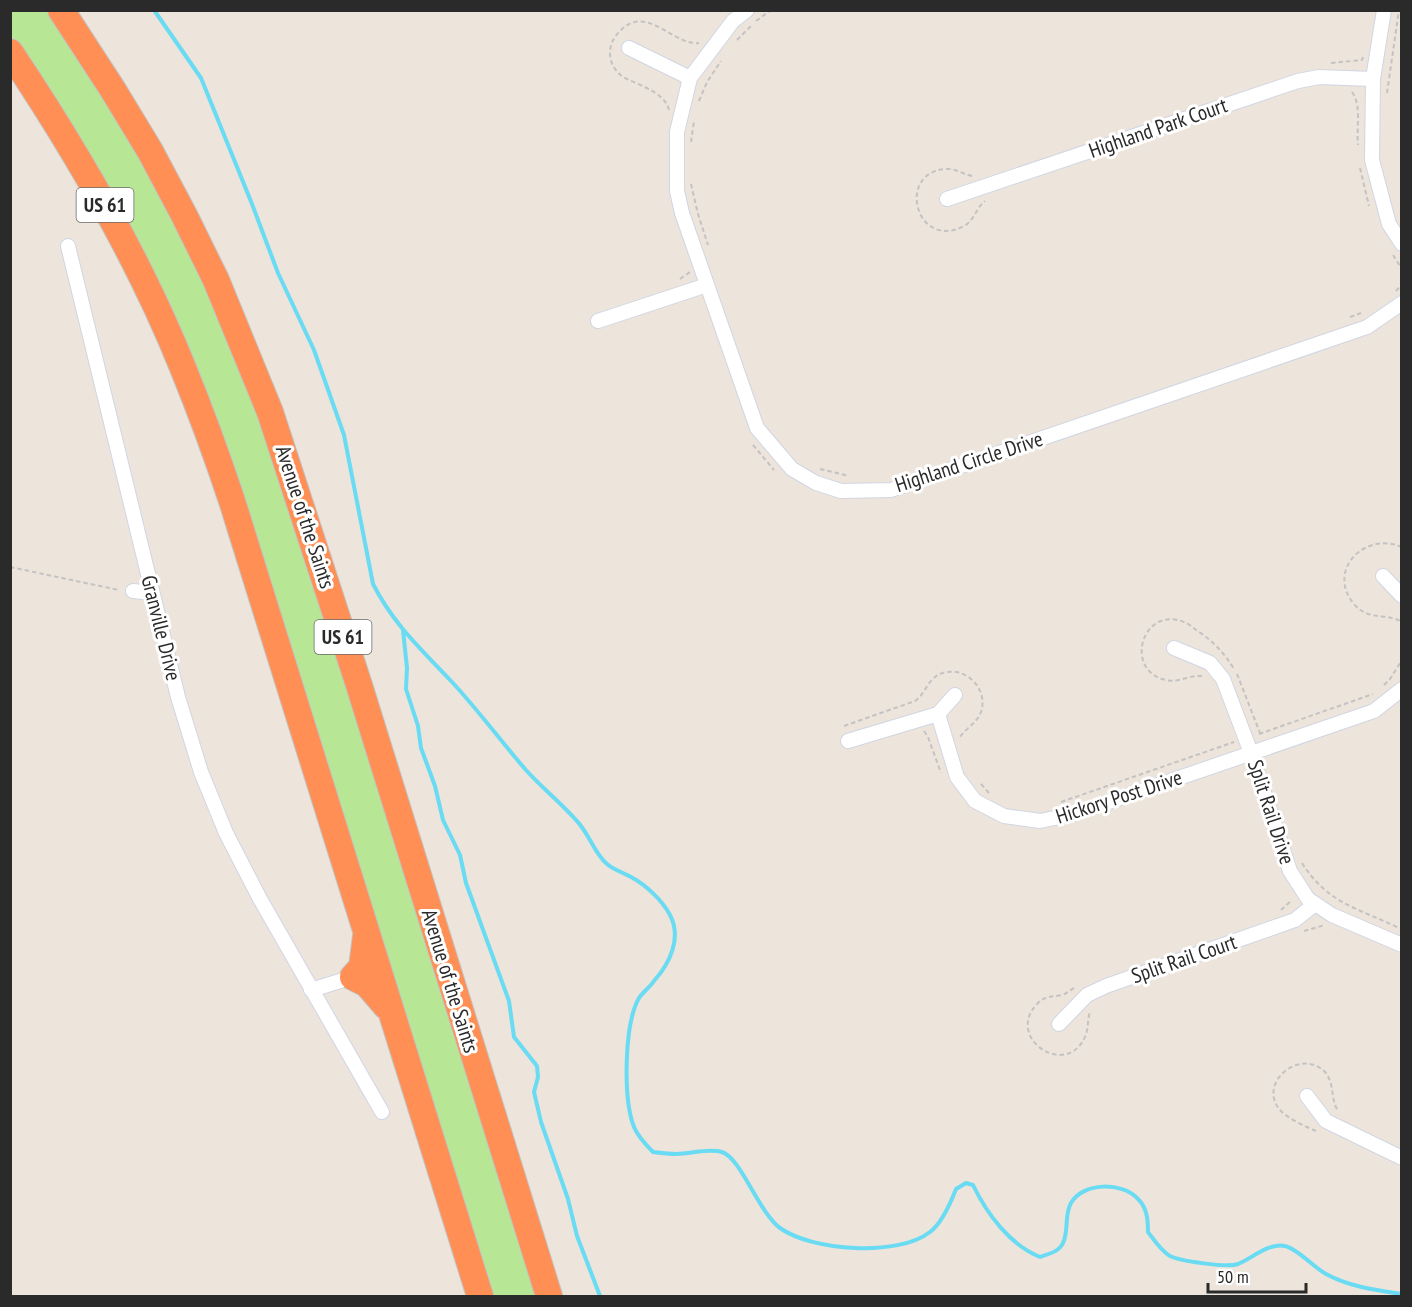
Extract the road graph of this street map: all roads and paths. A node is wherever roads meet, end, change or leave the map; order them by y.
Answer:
1 (61, 10) edge
2 (747, 10) edge
3 (771, 10) edge
4 (1384, 10) edge
5 (1399, 10) edge
6 (736, 41) dead end
7 (700, 42) dead end
8 (629, 48) dead end
9 (10, 52) edge
10 (724, 56) dead end
11 (1347, 62) dead end
12 (1329, 63) dead end
13 (690, 78) junction
14 (1373, 79) junction
15 (1350, 91) dead end
16 (1387, 98) dead end
17 (698, 105) dead end
18 (669, 112) dead end
19 (696, 113) dead end
20 (690, 151) dead end
21 (1358, 152) dead end
22 (1359, 163) dead end
23 (976, 176) dead end
24 (691, 178) dead end
25 (947, 200) dead end
26 (985, 201) dead end
27 (1371, 212) dead end
28 (68, 246) dead end
29 (710, 248) dead end
30 (1396, 248) edge
31 (1401, 269) edge
32 (690, 272) dead end
33 (1401, 284) edge
34 (701, 287) junction
35 (1396, 299) edge
36 (1369, 309) dead end
37 (1350, 317) dead end
38 (598, 321) dead end
39 (748, 439) dead end
40 (819, 468) dead end
41 (775, 471) dead end
42 (856, 478) dead end
43 (1401, 547) edge
44 (10, 567) edge
45 (1383, 576) dead end
46 (130, 591) joint
47 (152, 593) junction
48 (1401, 596) edge
49 (1401, 622) edge
50 (1174, 648) dead end
51 (1401, 660) edge
52 (1401, 689) edge
53 (955, 695) dead end
54 (938, 714) junction
55 (843, 726) dead end
56 (919, 729) dead end
57 (1246, 738) junction
58 (848, 741) dead end
59 (959, 741) dead end
60 (1251, 753) junction
61 (945, 781) dead end
62 (977, 781) dead end
63 (994, 796) dead end
64 (1058, 803) dead end
65 (1302, 863) dead end
66 (1290, 895) dead end
67 (1315, 904) junction
68 (1280, 911) dead end
69 (1325, 926) dead end
70 (1401, 929) edge
71 (366, 931) junction
72 (1295, 934) dead end
73 (1401, 945) edge
74 (353, 977) junction
75 (1077, 986) dead end
76 (311, 990) junction
77 (1093, 1007) dead end
78 (392, 1014) junction
79 (1059, 1024) dead end
80 (1307, 1096) dead end
81 (382, 1112) dead end
82 (1401, 1158) edge
83 (480, 1296) edge
84 (549, 1296) edge

1 - 84 highway, Avenue of the Saints / US 61
2 - 13 street, Highland Circle Drive
3 - 6 path
4 - 14 street
5 - 16 path
7 - 18 path
8 - 13 street
9 - 71 highway, US 61
10 - 17 path
11 - 12 path
13 - 34 street, Highland Circle Drive
14 - 25 street, Highland Park Court
14 - 30 street
15 - 21 path
19 - 20 path
22 - 27 path
23 - 26 path
24 - 29 path
28 - 47 street, Granville Drive
30 - 31 path
32 - 34 path
33 - 35 path
34 - 35 street, Highland Circle Drive
34 - 38 street
36 - 37 path
39 - 41 path
40 - 42 path
43 - 49 path
44 - 46 path
45 - 48 street
46 - 47 street
47 - 76 street, Granville Drive
50 - 57 street, Split Rail Drive
51 - 57 path
52 - 60 street, Hickory Post Drive
53 - 54 street
54 - 58 street
54 - 60 street, Hickory Post Drive
55 - 59 path
56 - 61 path
57 - 60 street, Split Rail Drive
57 - 64 path
60 - 67 street, Split Rail Drive
62 - 63 path
65 - 70 path
66 - 68 path
67 - 73 street, Split Rail Drive
67 - 79 street, Split Rail Court
69 - 72 path
71 - 74 highway
71 - 78 highway, US 61
74 - 76 street
74 - 78 highway
75 - 77 path
76 - 81 street, Granville Drive
78 - 83 highway, US 61
80 - 82 street

